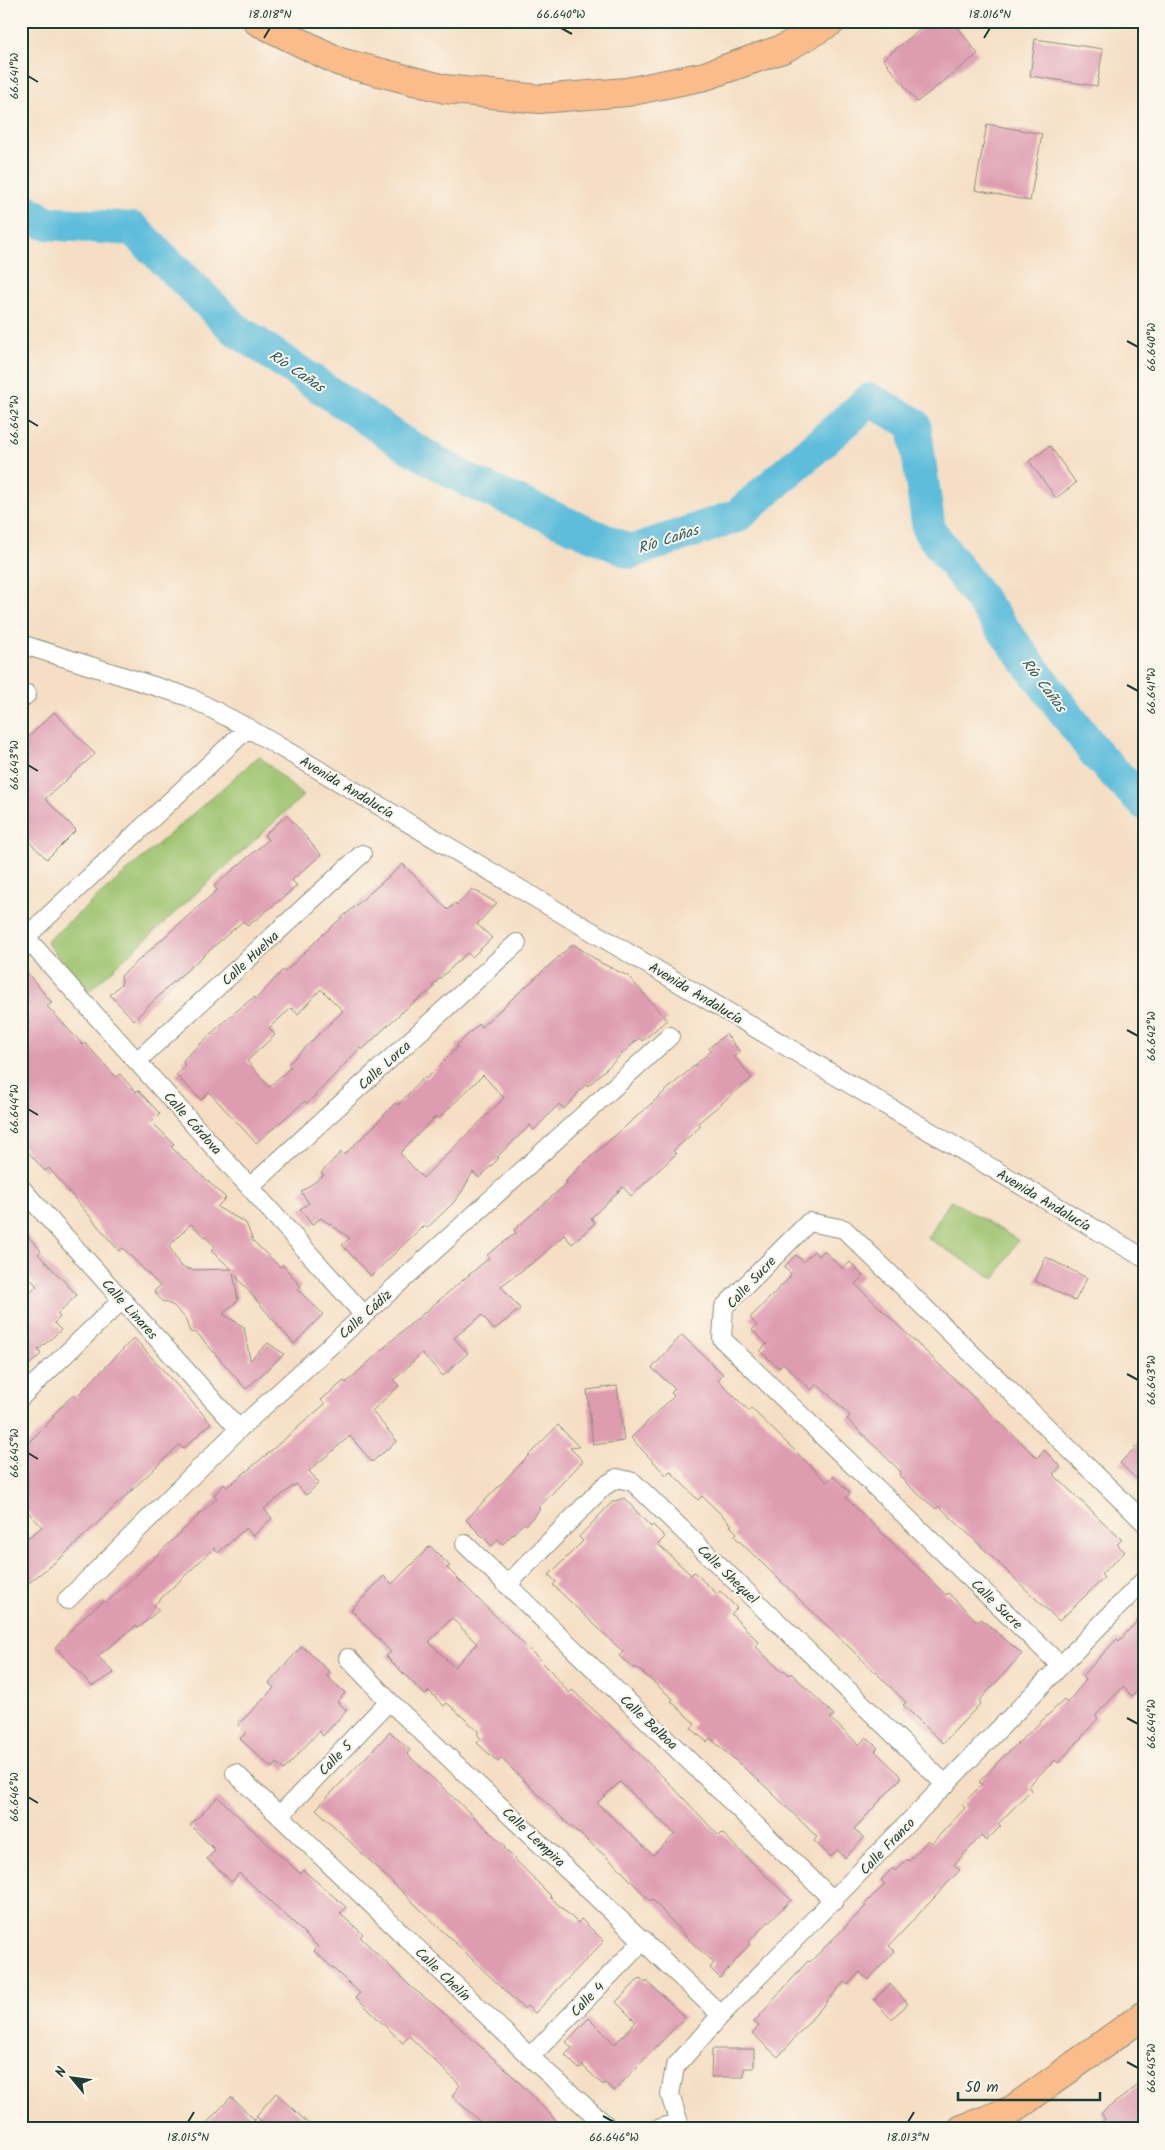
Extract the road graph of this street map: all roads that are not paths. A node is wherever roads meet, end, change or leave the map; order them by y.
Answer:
1 (257, 21) edge
2 (832, 21) edge
3 (21, 644) edge
4 (248, 728) junction
5 (362, 854) dead end
6 (24, 934) edge
7 (517, 943) dead end
8 (670, 1036) dead end
9 (137, 1061) junction
10 (250, 1187) junction
11 (21, 1188) edge
12 (1144, 1258) edge
13 (122, 1300) junction
14 (364, 1315) junction
15 (21, 1397) edge
16 (239, 1429) junction
17 (1144, 1522) edge
18 (464, 1544) dead end
19 (1144, 1580) edge
20 (507, 1585) junction
21 (67, 1600) dead end
22 (348, 1658) dead end
23 (1060, 1665) junction
24 (389, 1701) junction
25 (235, 1773) dead end
26 (946, 1785) junction
27 (280, 1815) junction
28 (834, 1901) junction
29 (644, 1940) junction
30 (721, 2015) junction
31 (1144, 2015) edge
32 (530, 2057) junction
33 (679, 2126) edge
34 (610, 2129) edge
35 (658, 2129) edge
36 (962, 2129) edge

1 - 2 main road
3 - 4 street, Avenida Andalucía
4 - 6 street
4 - 12 street, Avenida Andalucía
5 - 9 street, Calle Huelva
6 - 9 street, Calle Córdova
7 - 10 street, Calle Lorca
8 - 14 street, Calle Cádiz
9 - 10 street, Calle Córdova
10 - 14 street, Calle Córdova
11 - 13 street, Calle Linares
13 - 15 street
13 - 16 street, Calle Linares
14 - 16 street, Calle Cádiz
16 - 21 street, Calle Cádiz
17 - 23 street, Calle Sucre
18 - 20 street, Calle Balboa
19 - 23 street, Calle Franco
20 - 26 street, Calle Shequel
20 - 28 street, Calle Balboa
22 - 24 street, Calle Lempira
23 - 26 street, Calle Franco
24 - 27 street, Calle 5
24 - 29 street, Calle Lempira
25 - 27 street, Calle Chelín
26 - 28 street, Calle Franco
27 - 32 street, Calle Chelín
28 - 30 street, Calle Franco
29 - 30 street, Calle Lempira
29 - 32 street, Calle 4
30 - 33 street, Calle Franco
31 - 36 main road
32 - 34 street, Calle Chelín
33 - 35 street

